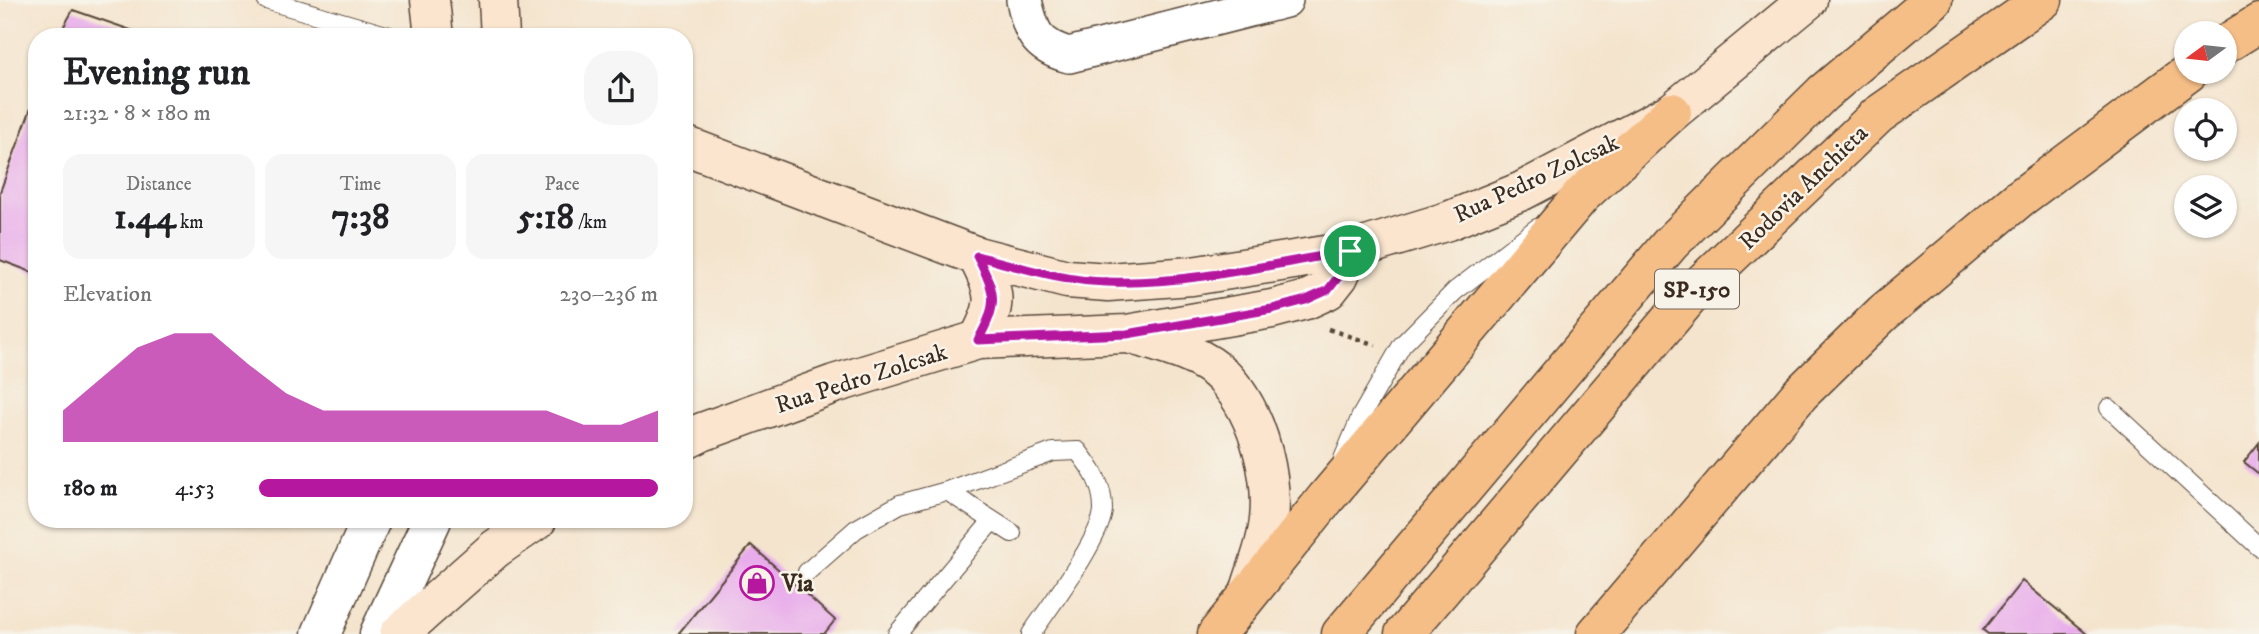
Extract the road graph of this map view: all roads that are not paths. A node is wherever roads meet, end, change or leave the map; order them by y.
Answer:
1 (266, 0) edge
2 (430, 0) edge
3 (498, 0) edge
4 (1024, 0) edge
5 (1285, 0) edge
6 (1808, 0) edge
7 (1933, 0) edge
8 (2043, 0) edge
9 (2259, 23) edge
10 (362, 28) edge
11 (433, 28) edge
12 (500, 28) edge
13 (2237, 37) edge
14 (2174, 83) edge
15 (1672, 112) junction
16 (693, 148) edge
17 (1582, 195) junction
18 (1350, 251) junction
19 (977, 256) junction
20 (1127, 334) junction
21 (978, 340) junction
22 (2109, 408) dead end
23 (693, 436) edge
24 (947, 491) junction
25 (1326, 498) junction
26 (992, 521) junction
27 (367, 528) edge
28 (428, 528) edge
29 (525, 528) edge
30 (1012, 533) dead end
31 (2259, 547) edge
32 (807, 572) dead end
33 (1248, 596) junction
34 (321, 634) edge
35 (379, 634) edge
36 (399, 634) edge
37 (897, 634) edge
38 (1031, 634) edge
39 (1217, 634) edge
40 (1341, 634) edge
41 (1404, 634) edge
42 (1596, 634) edge

1 - 10 lane
2 - 11 main road
3 - 12 main road
4 - 5 street
6 - 15 main road, Rua Pedro Zolcsak
7 - 40 highway, SP-150
8 - 41 highway, Rodovia Anchieta / SP-150
9 - 13 highway
14 - 42 highway
15 - 17 highway
15 - 18 main road, Rua Pedro Zolcsak
16 - 19 main road, Rua Pedro Zolcsak
17 - 25 highway
17 - 25 lane
18 - 19 main road, Rua Pedro Zolcsak
18 - 20 main road
19 - 21 main road
20 - 21 main road, Rua Pedro Zolcsak
20 - 33 main road
21 - 23 main road, Rua Pedro Zolcsak
22 - 31 lane
24 - 26 lane
24 - 32 lane
24 - 38 lane
25 - 33 highway
26 - 30 lane
26 - 37 lane
27 - 34 street
28 - 35 street
29 - 36 main road
33 - 39 highway

